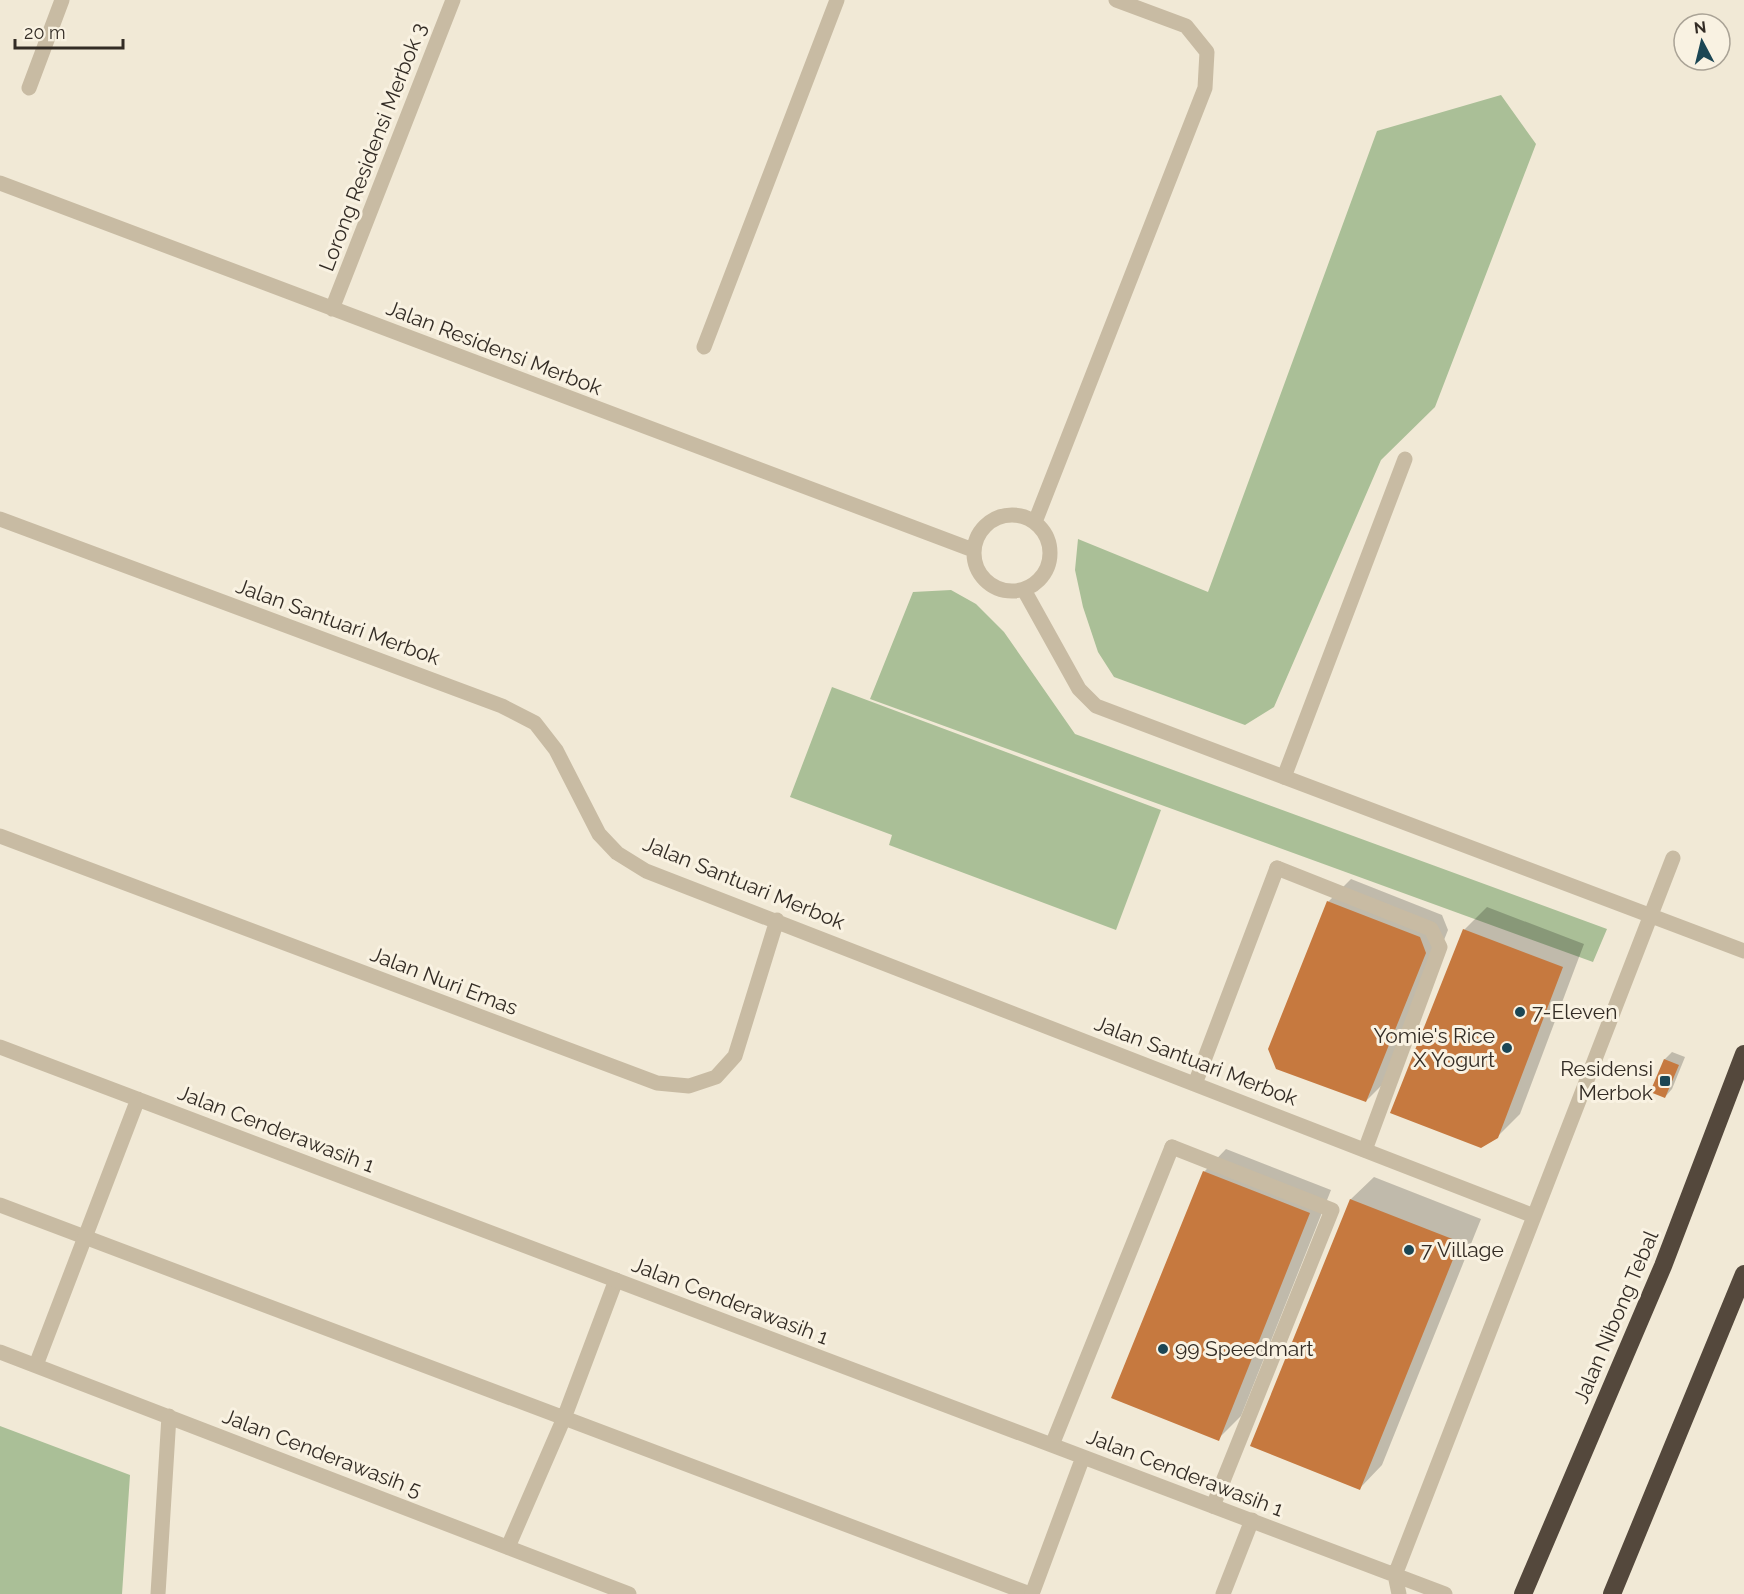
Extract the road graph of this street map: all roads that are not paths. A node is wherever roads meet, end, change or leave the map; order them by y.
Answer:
1 (62, 0) edge
2 (453, 0) edge
3 (837, 0) edge
4 (1116, 0) edge
5 (29, 88) dead end
6 (0, 183) edge
7 (332, 309) junction
8 (704, 347) dead end
9 (1405, 459) dead end
10 (0, 519) edge
11 (1035, 522) junction
12 (973, 550) junction
13 (1024, 590) junction
14 (1284, 777) junction
15 (0, 836) edge
16 (1673, 858) dead end
17 (1650, 916) junction
18 (777, 920) junction
19 (1744, 951) edge
20 (0, 1047) edge
21 (1744, 1054) edge
22 (1196, 1084) junction
23 (138, 1100) junction
24 (1365, 1150) junction
25 (0, 1205) edge
26 (1534, 1216) junction
27 (85, 1237) junction
28 (1744, 1274) edge
29 (616, 1280) junction
30 (0, 1352) edge
31 (36, 1365) junction
32 (169, 1416) junction
33 (564, 1418) junction
34 (1052, 1445) junction
35 (1083, 1457) junction
36 (1213, 1506) junction
37 (1252, 1521) junction
38 (508, 1547) junction
39 (1395, 1575) junction
40 (158, 1594) edge
41 (629, 1594) edge
42 (1031, 1594) edge
43 (1223, 1594) edge
44 (1399, 1594) edge
45 (1445, 1594) edge
46 (1523, 1594) edge
47 (1612, 1594) edge

1 - 5 street
2 - 7 street, Lorong Residensi Merbok 3
3 - 8 street
4 - 11 street
6 - 7 street, Jalan Residensi Merbok
7 - 12 street, Jalan Residensi Merbok
9 - 14 street
10 - 18 street, Jalan Santuari Merbok
11 - 12 street
11 - 13 street
12 - 13 street
13 - 14 street
14 - 17 street
15 - 18 street, Jalan Nuri Emas
16 - 17 street
17 - 19 street
17 - 26 street
18 - 22 street, Jalan Santuari Merbok
20 - 23 street, Jalan Cenderawasih 1
21 - 46 highway, Jalan Nibong Tebal
22 - 24 street, Jalan Santuari Merbok
22 - 24 street
23 - 27 street
23 - 29 street, Jalan Cenderawasih 1
24 - 26 street, Jalan Santuari Merbok
25 - 27 street
26 - 39 street
27 - 31 street
27 - 33 street
28 - 47 highway
29 - 33 street
29 - 34 street, Jalan Cenderawasih 1
30 - 31 street, Jalan Cenderawasih 5
31 - 32 street, Jalan Cenderawasih 5
32 - 38 street, Jalan Cenderawasih 5
32 - 40 street
33 - 38 street
33 - 42 street
34 - 35 street, Jalan Cenderawasih 1
34 - 36 street
35 - 36 street, Jalan Cenderawasih 1
35 - 42 street
36 - 37 street, Jalan Cenderawasih 1
37 - 39 street, Jalan Cenderawasih 1
37 - 43 street
38 - 41 street, Jalan Cenderawasih 5
39 - 44 street
39 - 45 street, Jalan Cenderawasih 1

